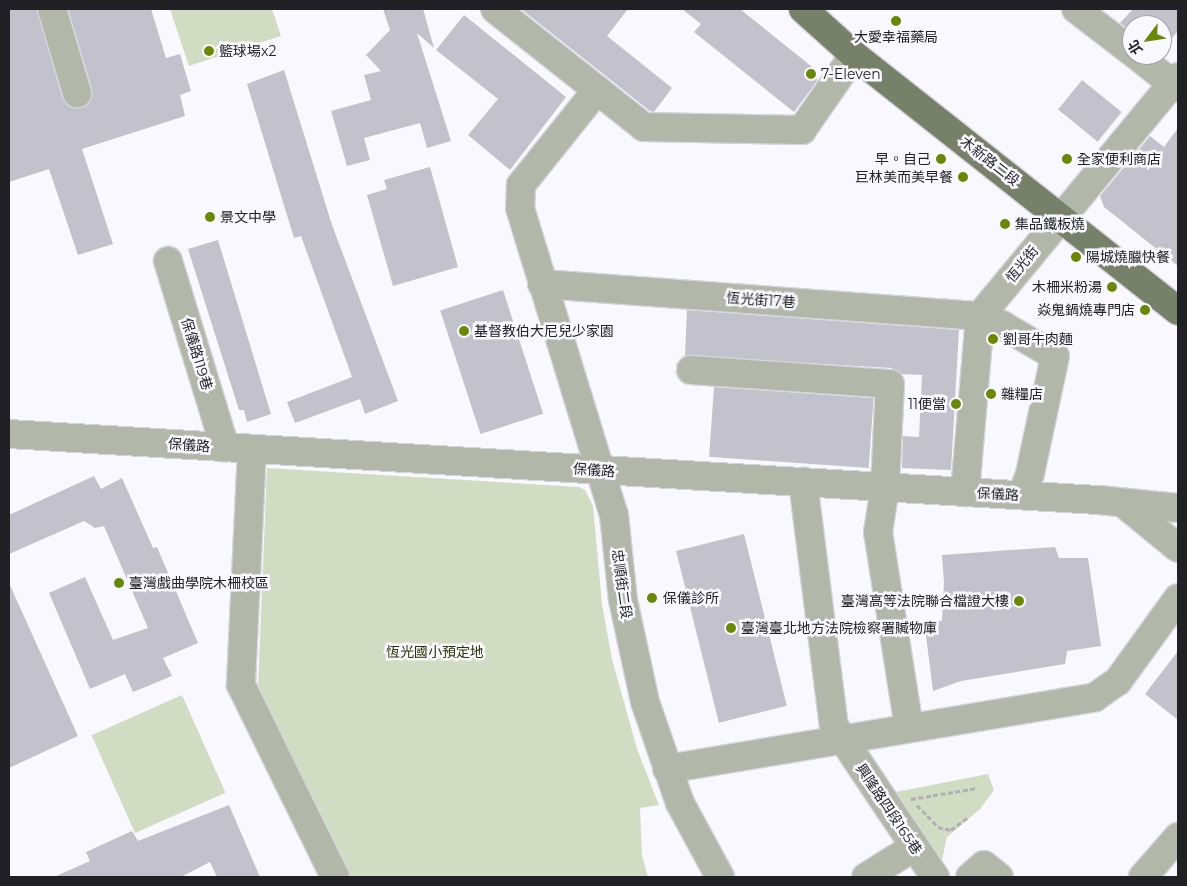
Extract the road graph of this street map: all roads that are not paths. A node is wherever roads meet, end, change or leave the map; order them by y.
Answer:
1 (52, 9) edge
2 (495, 9) edge
3 (803, 9) edge
4 (1076, 9) edge
5 (1122, 44) edge
6 (854, 55) junction
7 (1150, 65) edge
8 (1176, 83) edge
9 (597, 90) junction
10 (77, 93) dead end
11 (1060, 218) junction
12 (168, 261) dead end
13 (542, 284) junction
14 (1178, 310) edge
15 (980, 316) junction
16 (691, 370) dead end
17 (9, 434) edge
18 (225, 447) junction
19 (252, 449) junction
20 (600, 470) junction
21 (804, 482) junction
22 (885, 487) junction
23 (965, 492) junction
24 (1022, 495) junction
25 (1123, 502) junction
26 (1178, 508) edge
27 (1178, 548) edge
28 (1178, 598) edge
29 (909, 728) junction
30 (843, 739) junction
31 (667, 769) junction
32 (1178, 837) edge
33 (914, 847) junction
34 (711, 875) edge
35 (335, 877) edge
36 (866, 877) edge
37 (935, 877) edge
38 (970, 877) edge
39 (999, 877) edge
40 (1144, 877) edge

1 - 10 street
2 - 9 street
3 - 6 main road, 木新路二段
4 - 5 street
6 - 9 street
6 - 11 main road, 木新路二段
7 - 8 street
8 - 11 street, 恆光街
9 - 13 street, 忠順街二段
11 - 14 main road, 木新路二段
11 - 15 street, 恆光街
12 - 18 street, 保儀路119巷
13 - 15 street, 恆光街17巷
13 - 20 street, 忠順街二段
15 - 23 street
15 - 24 street
16 - 22 street
17 - 18 street, 保儀路
18 - 19 street, 保儀路
19 - 20 street, 保儀路
19 - 35 street
20 - 21 street, 保儀路
20 - 31 street, 忠順街二段
21 - 22 street, 保儀路
21 - 30 street, 興隆路四段165巷
22 - 23 street, 保儀路
22 - 29 street
23 - 24 street, 保儀路
24 - 25 street, 保儀路
25 - 26 street, 保儀路
25 - 27 street
28 - 29 street
29 - 30 street
30 - 31 street
30 - 33 street, 興隆路四段165巷
31 - 34 street, 忠順街二段
32 - 40 street
33 - 36 street
33 - 37 street, 興隆路四段165巷
38 - 39 street

